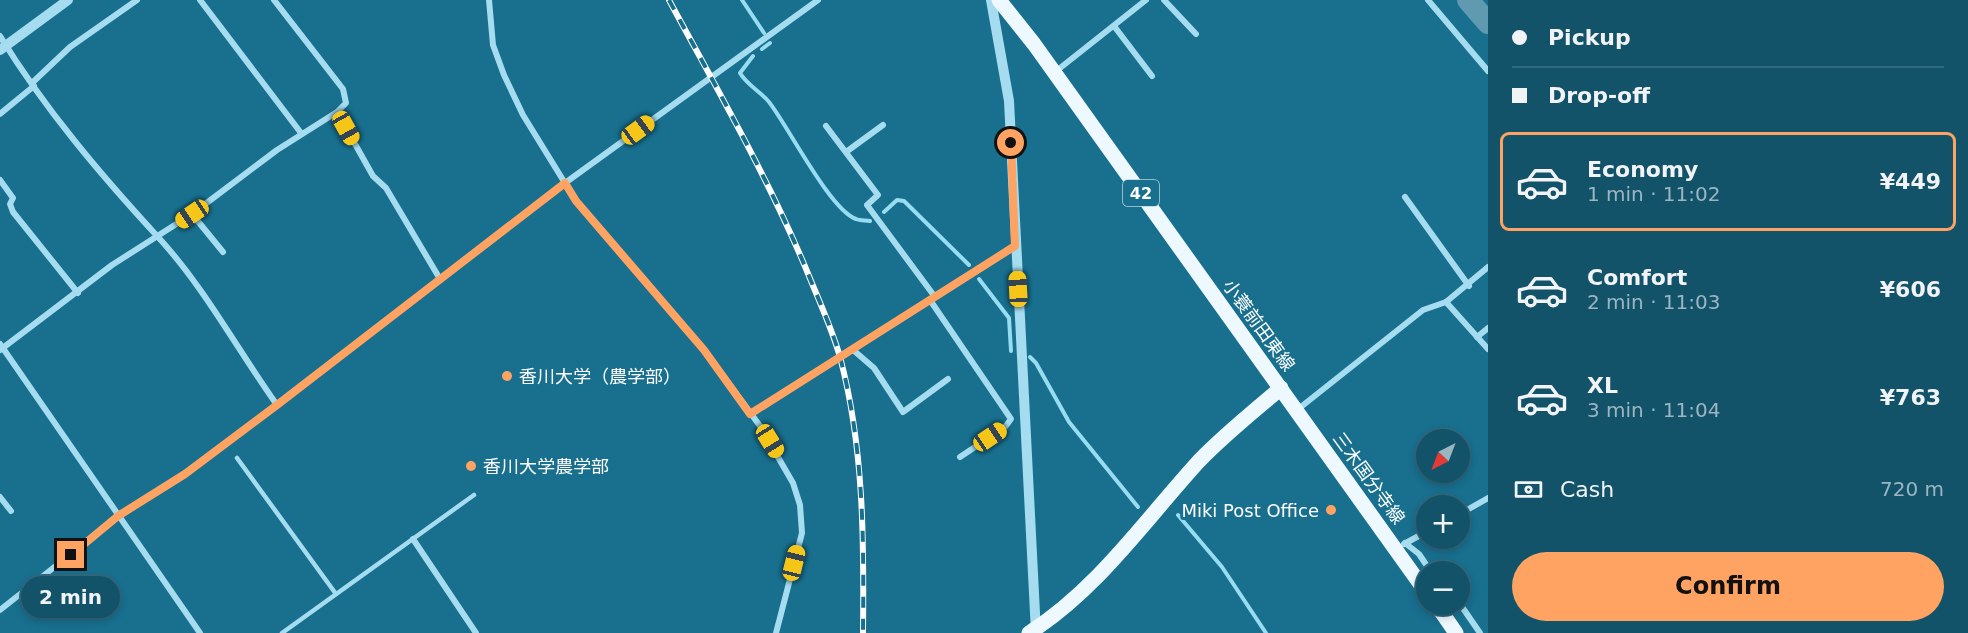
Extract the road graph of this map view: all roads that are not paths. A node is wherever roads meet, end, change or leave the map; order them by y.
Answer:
1 (68, 0) edge
2 (137, 0) edge
3 (200, 0) edge
4 (274, 0) edge
5 (489, 0) edge
6 (818, 0) edge
7 (991, 0) edge
8 (999, 0) edge
9 (1146, 0) edge
10 (1164, 0) edge
11 (1428, 0) edge
12 (1114, 26) junction
13 (1196, 34) dead end
14 (2, 44) edge
15 (1488, 71) edge
16 (1054, 73) junction
17 (1152, 76) dead end
18 (33, 85) junction
19 (337, 112) junction
20 (0, 114) edge
21 (883, 125) dead end
22 (826, 126) dead end
23 (301, 133) junction
24 (846, 152) junction
25 (1, 183) edge
26 (565, 183) junction
27 (1405, 196) dead end
28 (192, 214) junction
29 (158, 237) junction
30 (1015, 246) junction
31 (222, 252) dead end
32 (1488, 267) edge
33 (440, 279) junction
34 (1469, 286) junction
35 (78, 293) junction
36 (932, 298) junction
37 (1446, 302) junction
38 (1488, 328) edge
39 (1477, 337) junction
40 (1, 347) edge
41 (852, 349) junction
42 (1488, 349) edge
43 (948, 379) dead end
44 (1281, 388) junction
45 (277, 405) junction
46 (1296, 410) junction
47 (750, 414) junction
48 (1024, 417) junction
49 (1011, 419) junction
50 (960, 457) dead end
51 (237, 458) dead end
52 (474, 495) dead end
53 (0, 497) edge
54 (1488, 498) edge
55 (1470, 508) edge
56 (11, 511) dead end
57 (118, 516) junction
58 (1416, 537) edge
59 (413, 539) junction
60 (1400, 546) junction
61 (1424, 561) edge
62 (1416, 574) edge
63 (336, 594) junction
64 (0, 609) edge
65 (1444, 615) edge
66 (1468, 615) edge
67 (1033, 632) edge
68 (200, 633) edge
69 (282, 633) edge
70 (476, 633) edge
71 (776, 633) edge
72 (1456, 633) edge
73 (1480, 633) edge

1 - 14 street
2 - 18 street
3 - 23 street
4 - 19 street
5 - 26 street
6 - 26 street
7 - 30 street
8 - 16 main road, 小蓑前田東線 / 42
9 - 12 street
10 - 13 street
11 - 15 street
12 - 16 street
12 - 17 street
14 - 18 street
16 - 44 main road, 小蓑前田東線 / 42
18 - 20 street
18 - 29 street
19 - 23 street
19 - 33 street
21 - 24 street
22 - 24 street
23 - 28 street
24 - 36 street
25 - 35 street
26 - 33 street
26 - 47 street
27 - 34 street
28 - 29 street
28 - 31 street
29 - 35 street
29 - 45 street
30 - 36 street
30 - 48 street
32 - 34 street
33 - 45 street
34 - 37 street
35 - 40 street
36 - 41 street
36 - 49 street
37 - 39 street
37 - 46 street
38 - 39 street
39 - 42 street
40 - 57 street
41 - 43 street
41 - 47 street
44 - 46 main road, 三木国分寺線
44 - 67 main road, 小蓑前田東線
45 - 57 street
46 - 60 main road, 三木国分寺線
47 - 71 street
48 - 49 street
48 - 67 street
49 - 50 street
51 - 63 lane
52 - 59 lane
53 - 56 street
54 - 55 street
57 - 64 street
57 - 68 street
58 - 60 street
59 - 63 lane
59 - 70 street
60 - 61 street
60 - 62 main road, 三木国分寺線
63 - 69 lane
65 - 72 main road
66 - 73 street

